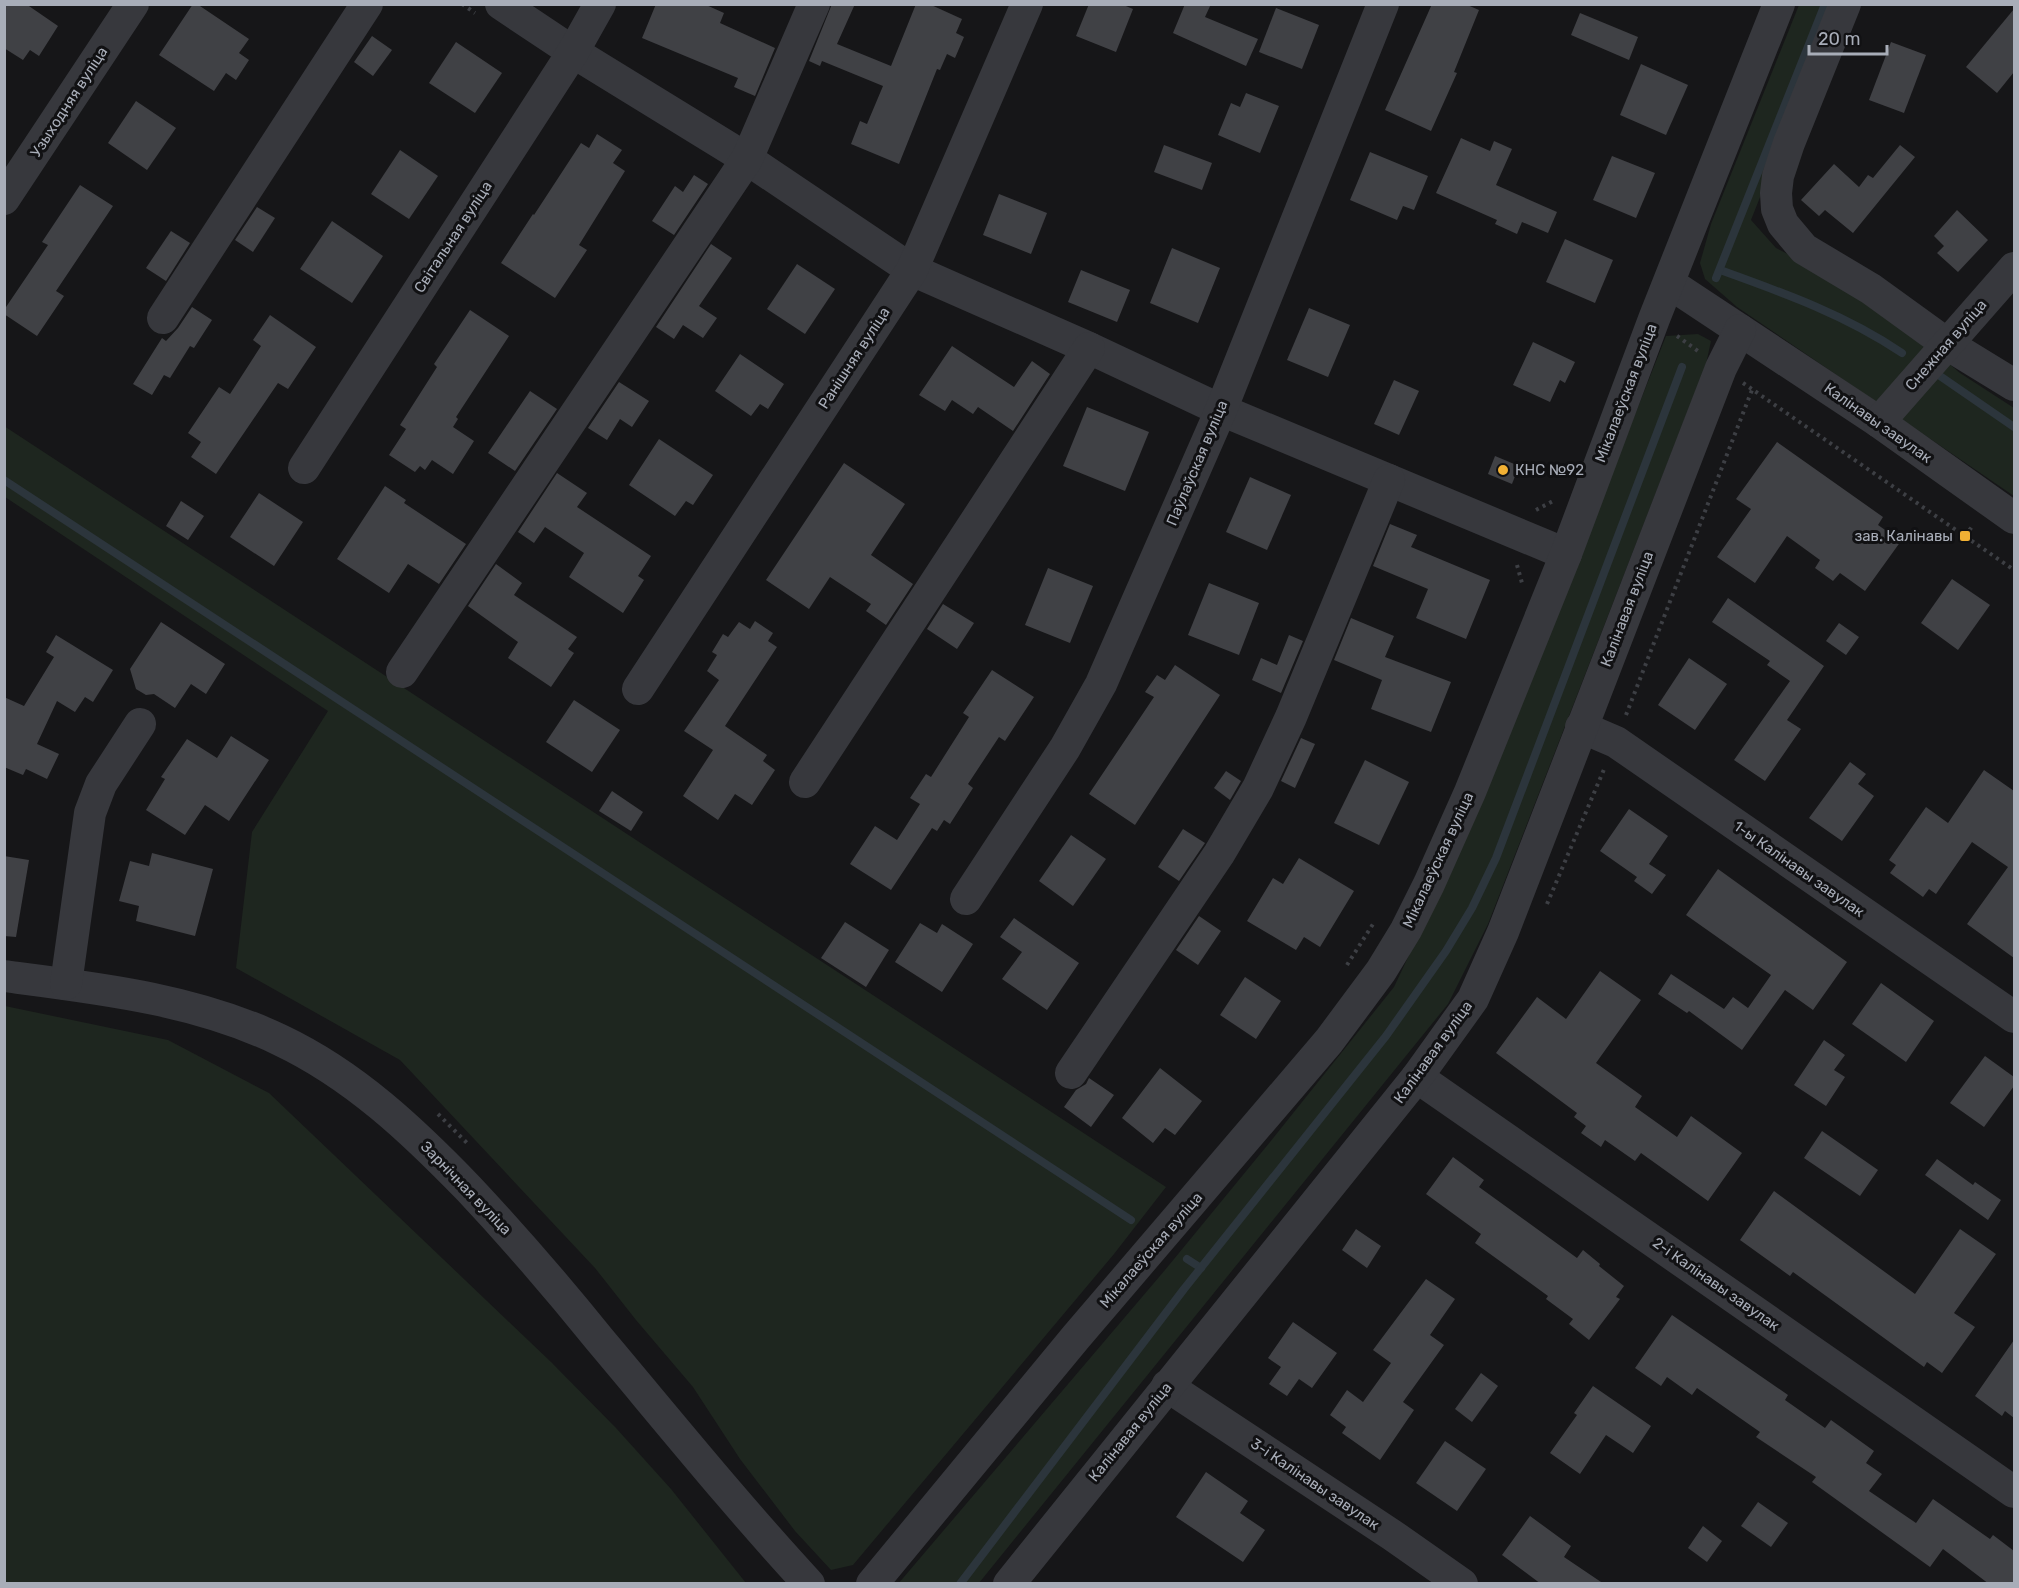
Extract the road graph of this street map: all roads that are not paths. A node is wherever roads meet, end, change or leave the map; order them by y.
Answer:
1 (133, 4) edge
2 (367, 4) edge
3 (501, 4) edge
4 (600, 4) edge
5 (814, 4) edge
6 (1027, 4) edge
7 (1383, 4) edge
8 (1779, 4) edge
9 (1845, 4) edge
10 (573, 52) junction
11 (747, 159) junction
12 (4, 199) edge
13 (2014, 268) edge
14 (912, 270) junction
15 (1669, 283) junction
16 (163, 318) dead end
17 (1740, 330) junction
18 (1947, 344) junction
19 (1089, 348) junction
20 (2014, 385) edge
21 (1221, 410) junction
22 (1879, 422) junction
23 (304, 468) dead end
24 (1389, 480) junction
25 (2014, 518) edge
26 (1566, 555) junction
27 (402, 672) dead end
28 (638, 689) dead end
29 (140, 724) dead end
30 (1581, 727) junction
31 (805, 782) dead end
32 (966, 899) dead end
33 (4, 976) edge
34 (66, 984) junction
35 (2014, 1017) edge
36 (1071, 1073) dead end
37 (1417, 1077) junction
38 (1167, 1386) junction
39 (2014, 1492) edge
40 (809, 1584) edge
41 (872, 1584) edge
42 (1009, 1584) edge
43 (1462, 1584) edge

1 - 12 street, Узыходняя вуліца
2 - 16 street
3 - 10 street
4 - 10 street, Світальная вуліца
5 - 11 street
6 - 14 street, Ранішняя вуліца
7 - 21 street, Паўлаўская вуліца
8 - 15 street, Мікалаеўская вуліца
9 - 18 street
10 - 11 street
10 - 23 street, Світальная вуліца
11 - 14 street
11 - 27 street
13 - 18 street, Снежная вуліца
14 - 19 street
14 - 28 street, Ранішняя вуліца
15 - 17 street, Калінавы завулак
15 - 26 street, Мікалаеўская вуліца
17 - 22 street, Калінавы завулак
17 - 30 street, Калінавая вуліца
18 - 20 street
18 - 22 street, Снежная вуліца
19 - 21 street
19 - 31 street
21 - 24 street
21 - 32 street, Паўлаўская вуліца
22 - 25 street, Калінавы завулак
24 - 26 street
24 - 36 street
26 - 41 street, Мікалаеўская вуліца
29 - 34 street
30 - 35 street, 1-ы Калінавы завулак
30 - 37 street, Калінавая вуліца
33 - 34 street, Зарнічная вуліца
34 - 40 street, Зарнічная вуліца
37 - 38 street, Калінавая вуліца
37 - 39 street, 2-і Калінавы завулак
38 - 42 street, Калінавая вуліца
38 - 43 street, 3-і Калінавы завулак

